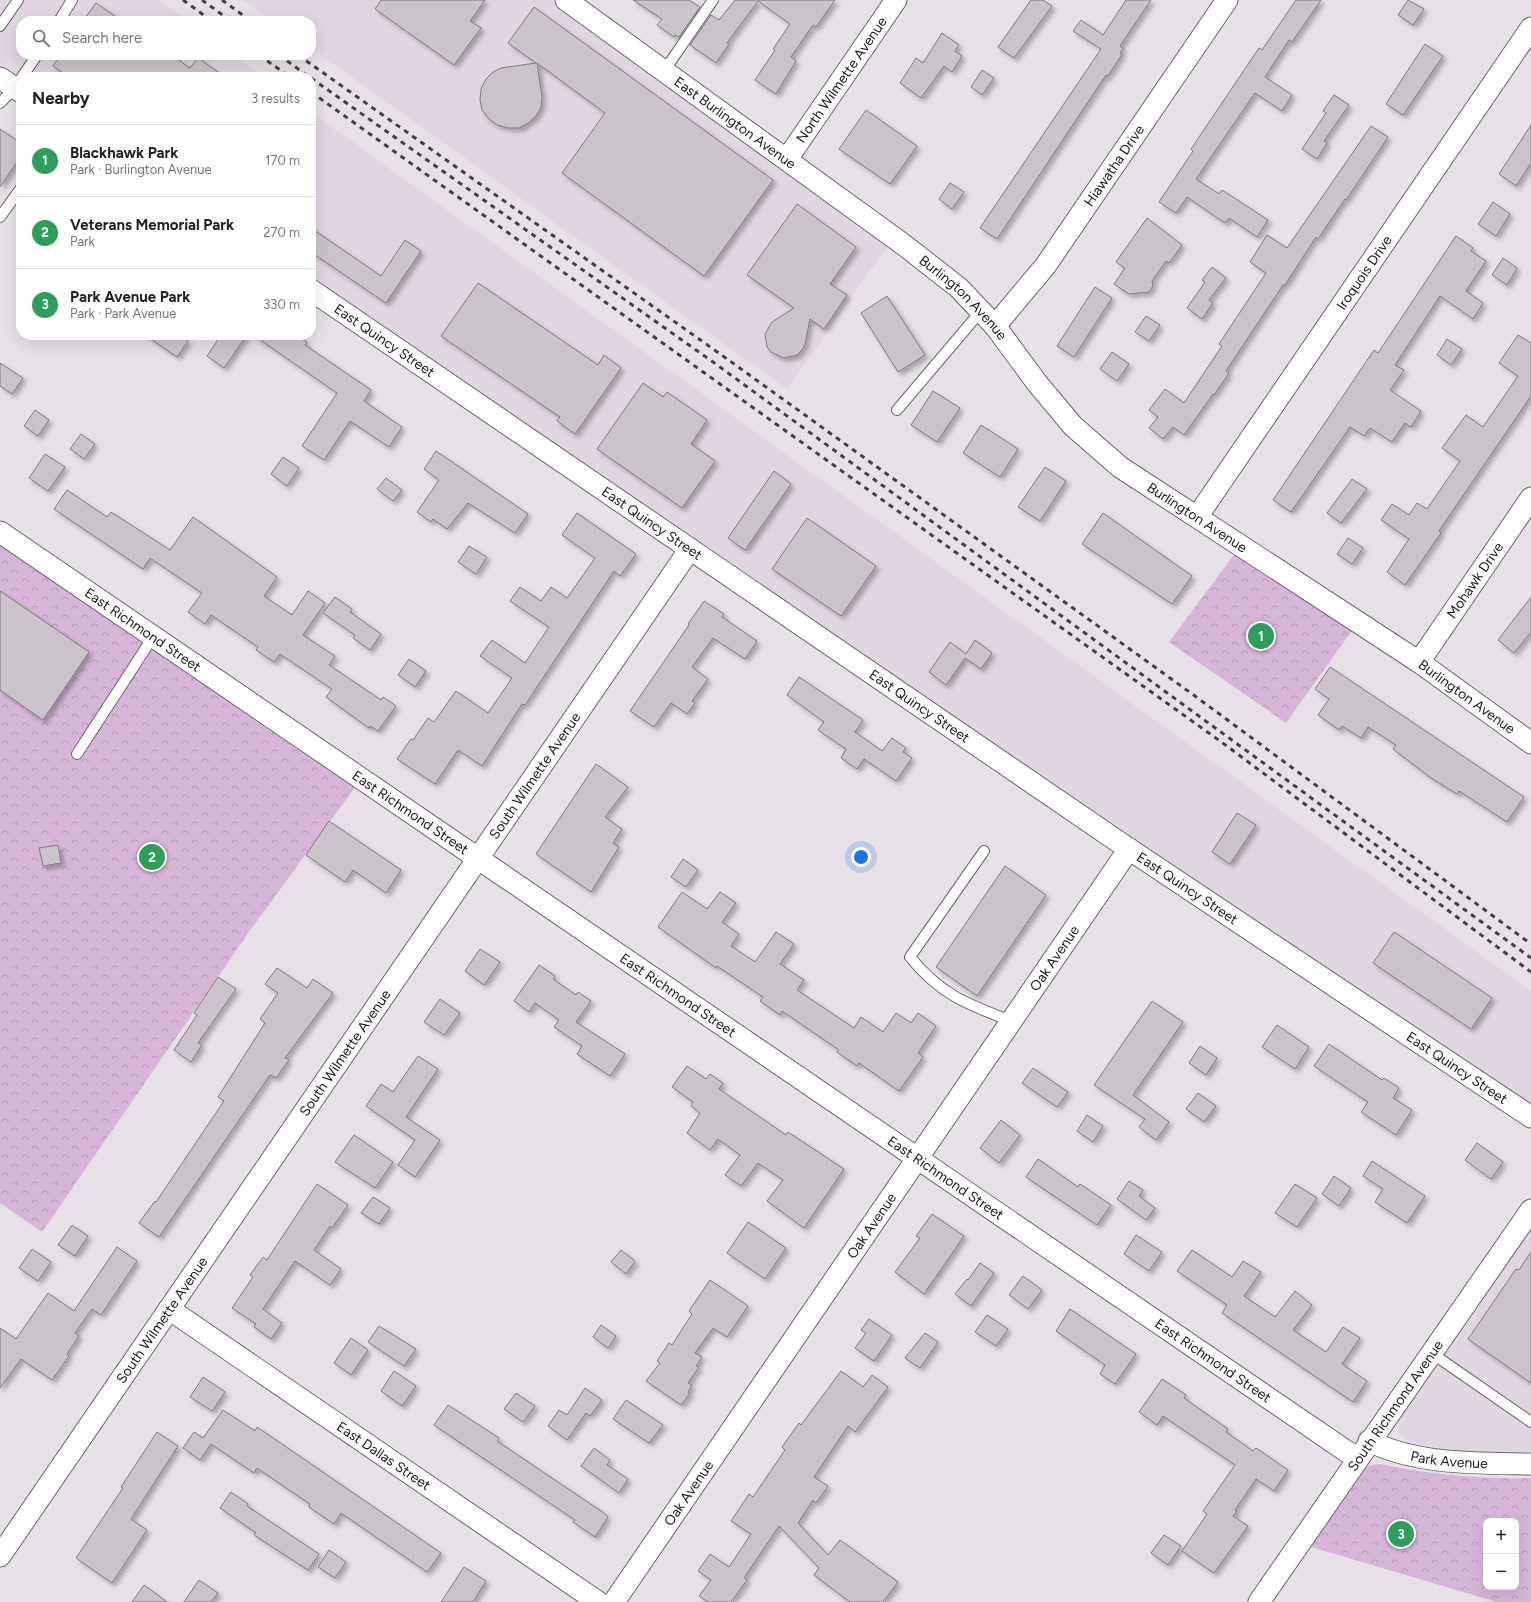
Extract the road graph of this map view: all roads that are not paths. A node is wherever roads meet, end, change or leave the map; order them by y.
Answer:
1 (18, 0) edge
2 (72, 0) edge
3 (566, 0) edge
4 (713, 0) edge
5 (896, 0) edge
6 (1227, 0) edge
7 (62, 16) edge
8 (0, 26) edge
9 (1531, 28) edge
10 (33, 60) edge
11 (664, 71) junction
12 (24, 72) edge
13 (16, 83) edge
14 (0, 103) edge
15 (787, 159) junction
16 (16, 195) edge
17 (0, 217) edge
18 (904, 245) joint
19 (316, 293) edge
20 (981, 311) junction
21 (995, 326) junction
22 (897, 410) dead end
23 (1531, 498) edge
24 (1197, 517) junction
25 (0, 532) edge
26 (690, 549) junction
27 (153, 637) junction
28 (1419, 662) junction
29 (1531, 743) edge
30 (77, 754) dead end
31 (1129, 849) junction
32 (984, 851) dead end
33 (478, 859) junction
34 (1011, 1021) junction
35 (1531, 1118) edge
36 (917, 1159) junction
37 (1531, 1210) edge
38 (169, 1309) junction
39 (1430, 1352) junction
40 (1531, 1422) edge
41 (1363, 1449) junction
42 (1531, 1464) edge
43 (0, 1556) edge
44 (598, 1602) edge
45 (614, 1602) edge
46 (1259, 1602) edge

1 - 8 lane
2 - 7 lane
3 - 11 street, East Burlington Avenue
4 - 11 lane
5 - 15 street, North Wilmette Avenue
6 - 21 street, Hiawatha Drive
9 - 24 street, Iroquois Drive
10 - 12 lane
11 - 15 street, East Burlington Avenue
13 - 14 lane
15 - 18 street, East Burlington Avenue
16 - 17 lane
18 - 20 street, Burlington Avenue
19 - 26 street, East Quincy Street
20 - 21 street, Burlington Avenue
20 - 22 lane
21 - 24 street, Burlington Avenue
23 - 28 street, Mohawk Drive
24 - 28 street, Burlington Avenue
25 - 27 street, East Richmond Street
26 - 31 street, East Quincy Street
26 - 33 street, South Wilmette Avenue
27 - 30 lane
27 - 33 street, East Richmond Street
28 - 29 street, Burlington Avenue
31 - 34 street, Oak Avenue
31 - 35 street, East Quincy Street
32 - 34 lane
33 - 36 street, East Richmond Street
33 - 38 street, South Wilmette Avenue
34 - 36 street, Oak Avenue
36 - 41 street, East Richmond Street
36 - 45 street, Oak Avenue
37 - 39 street, South Richmond Avenue
38 - 43 street, South Wilmette Avenue
38 - 44 street, East Dallas Street
39 - 40 lane
39 - 41 street, South Richmond Avenue
41 - 42 street, Park Avenue
41 - 46 street, South Richmond Avenue

